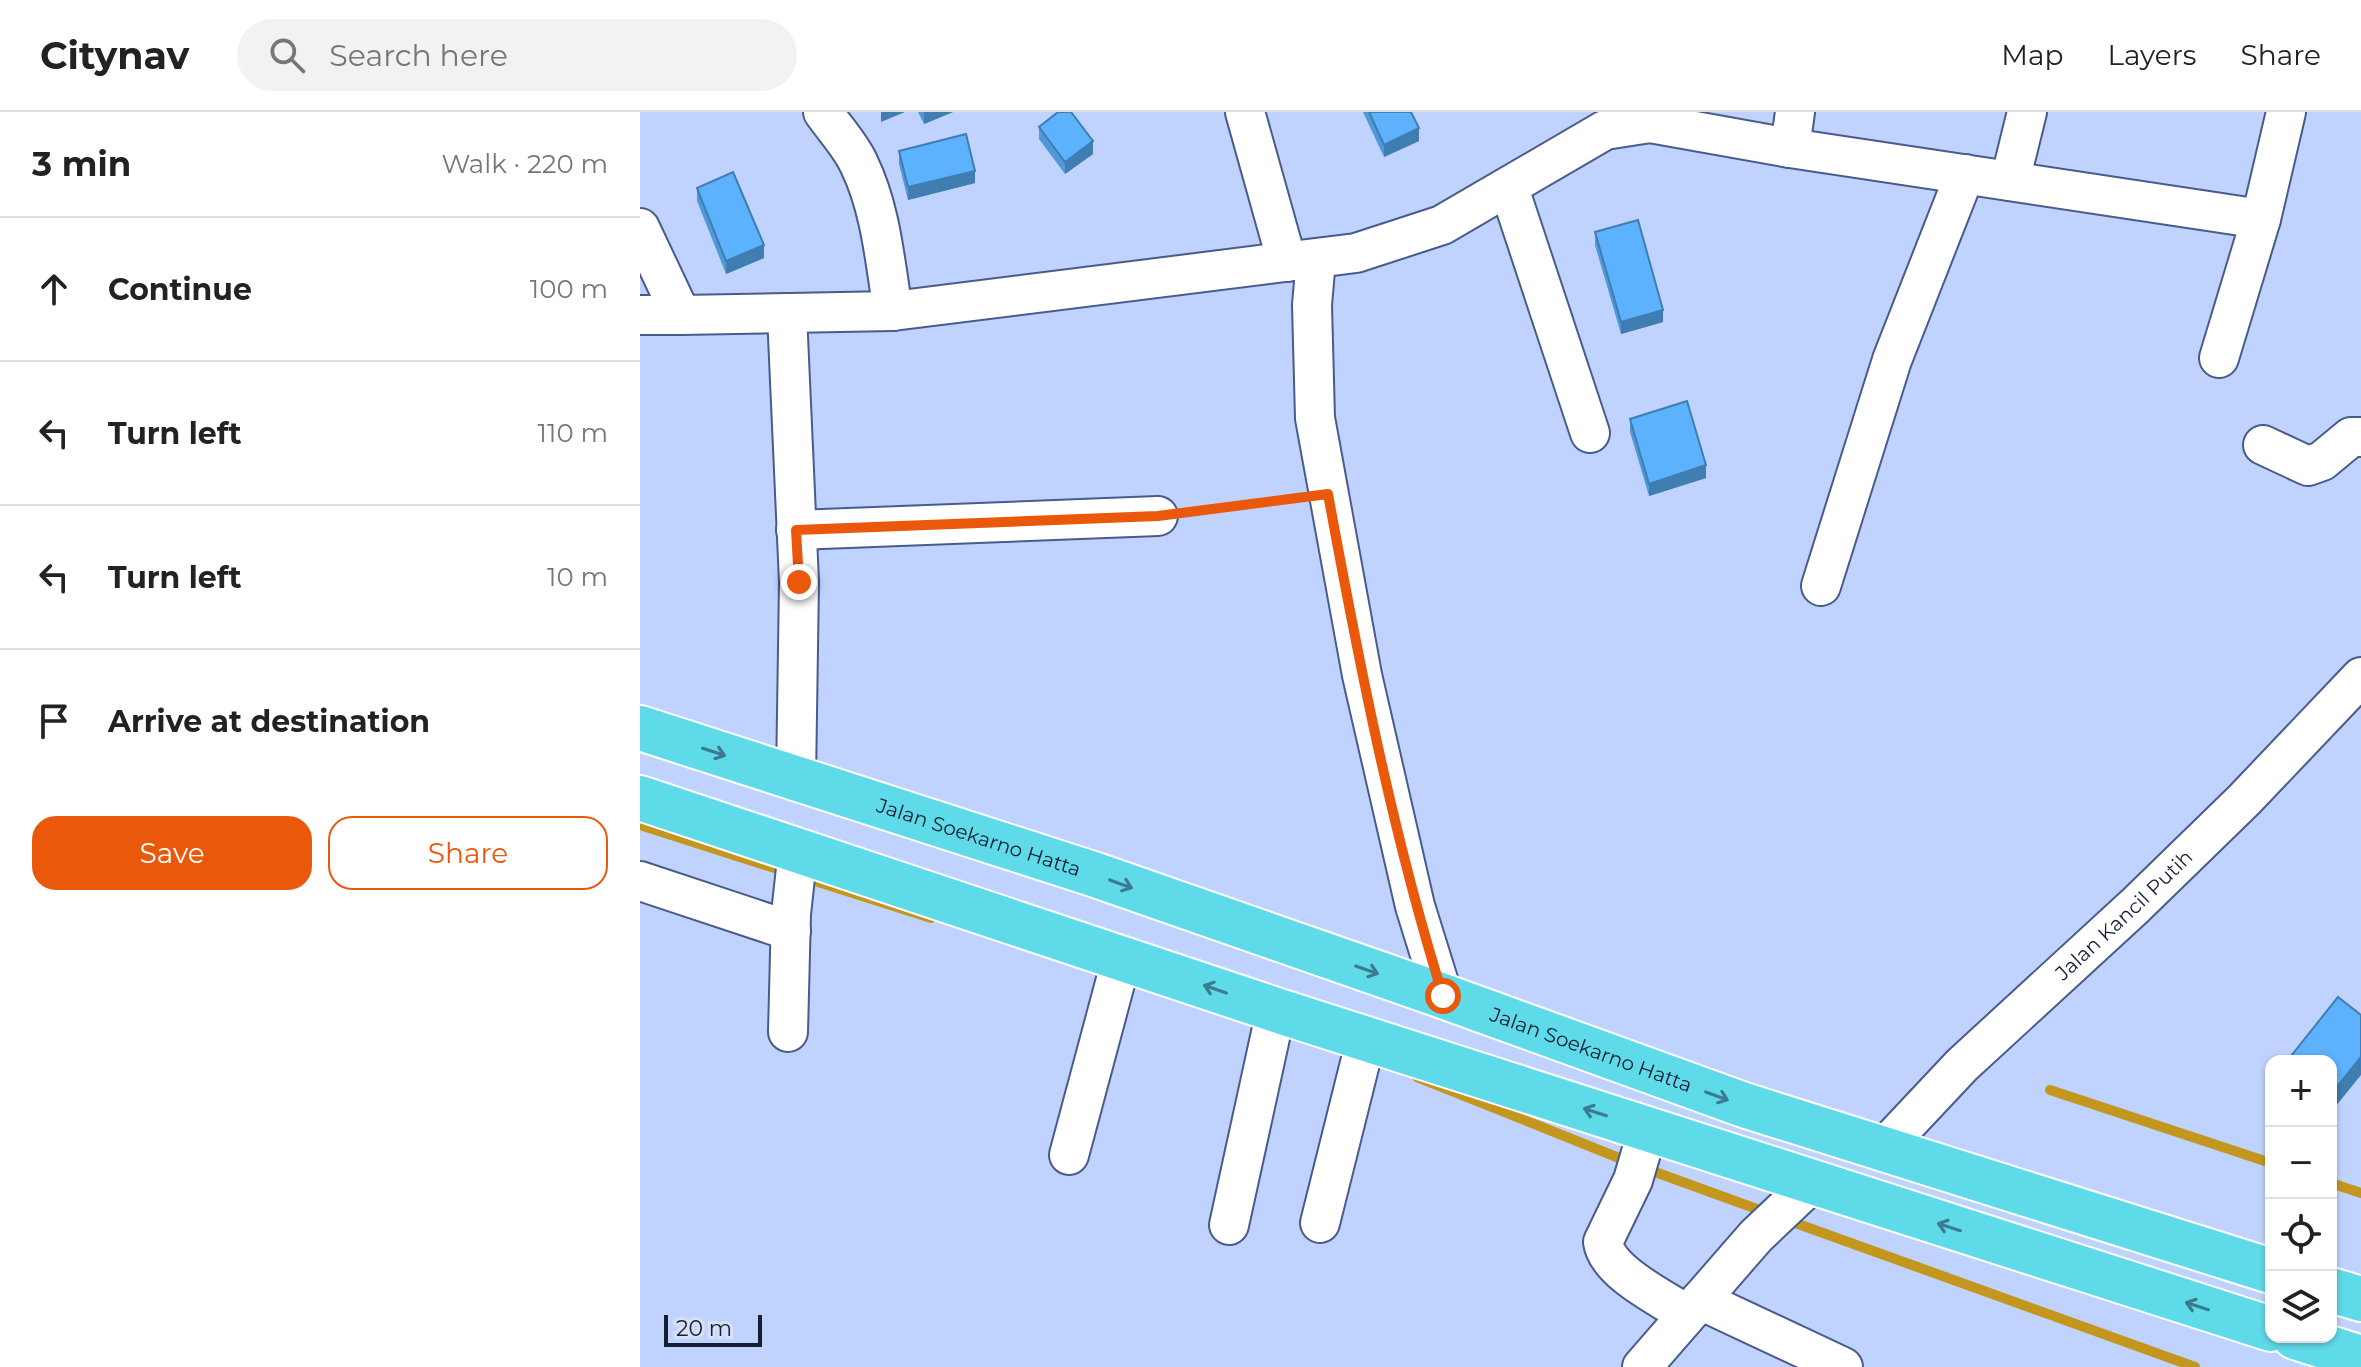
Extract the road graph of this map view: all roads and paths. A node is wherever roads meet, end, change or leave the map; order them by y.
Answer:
1 (823, 112) edge
2 (1245, 112) edge
3 (2027, 112) edge
4 (2286, 112) edge
5 (1602, 121) edge
6 (1792, 130) edge
7 (1965, 174) junction
8 (2010, 181) junction
9 (1509, 188) junction
10 (2261, 219) junction
11 (640, 228) edge
12 (1301, 260) junction
13 (893, 311) junction
14 (787, 314) junction
15 (640, 315) edge
16 (681, 315) junction
17 (2219, 358) dead end
18 (1590, 433) dead end
19 (2361, 437) edge
20 (2263, 445) dead end
21 (1328, 494) junction
22 (1158, 516) joint
23 (796, 530) junction
24 (1821, 586) dead end
25 (2361, 677) edge
26 (640, 728) edge
27 (796, 779) junction
28 (640, 798) edge
29 (798, 850) junction
30 (640, 881) edge
31 (791, 931) junction
32 (1116, 973) junction
33 (1443, 996) junction
34 (1276, 1010) junction
35 (788, 1032) dead end
36 (1366, 1039) junction
37 (1883, 1149) junction
38 (1069, 1155) dead end
39 (1641, 1155) junction
40 (1798, 1195) junction
41 (1320, 1223) dead end
42 (1229, 1225) dead end
43 (2265, 1269) edge
44 (2337, 1292) edge
45 (2361, 1299) edge
46 (1693, 1307) junction
47 (2265, 1327) edge
48 (2314, 1343) edge
49 (2361, 1358) edge
50 (1642, 1367) edge
51 (1843, 1367) edge

1 - 13 street
2 - 12 street
3 - 8 street
4 - 10 street
5 - 6 street
5 - 9 street
6 - 7 street
7 - 8 street
7 - 24 street
8 - 10 street
9 - 12 street
9 - 18 street
10 - 17 street
11 - 16 street
12 - 13 street
12 - 21 street
13 - 14 street
14 - 16 street
14 - 23 street
15 - 16 street
19 - 20 street
21 - 22 path
21 - 33 street
22 - 23 street
23 - 27 street
25 - 37 street, Jalan Kancil Putih
26 -> 27 highway, Jalan Soekarno Hatta
27 -> 33 highway, Jalan Soekarno Hatta
28 - 29 highway
29 - 31 street
29 - 32 highway
30 - 31 street
31 - 35 street
34 -> 32 highway
32 - 38 street
33 -> 37 highway, Jalan Soekarno Hatta
34 - 36 highway
34 - 42 street
39 -> 36 highway
36 - 41 street
37 - 43 highway, Jalan Soekarno Hatta
39 - 40 highway
39 - 46 street
40 - 46 street
47 -> 40 highway
44 - 45 highway
46 - 50 street
46 - 51 street
48 - 49 highway

